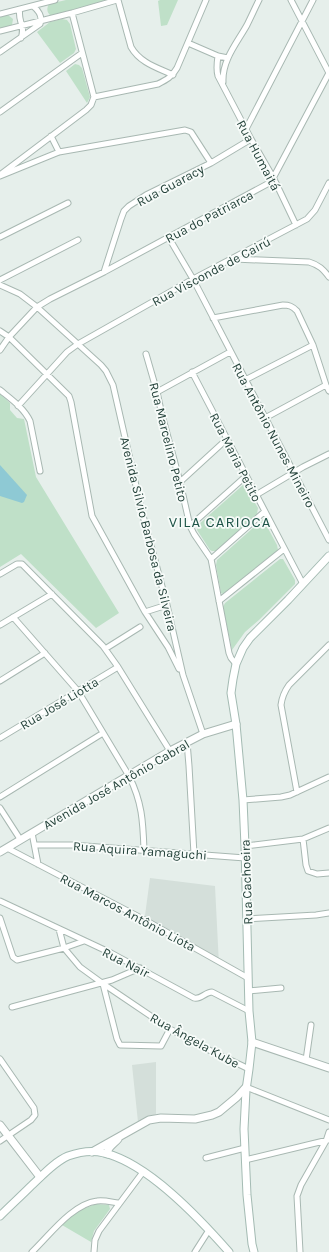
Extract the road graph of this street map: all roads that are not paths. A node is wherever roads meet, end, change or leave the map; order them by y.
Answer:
1 (55, 0) edge
2 (118, 0) edge
3 (206, 0) edge
4 (259, 0) edge
5 (291, 0) edge
6 (313, 0) edge
7 (33, 6) junction
8 (20, 9) junction
9 (72, 13) junction
10 (0, 14) edge
11 (42, 20) junction
12 (302, 21) junction
13 (22, 25) junction
14 (0, 31) edge
15 (21, 38) junction
16 (188, 44) junction
17 (0, 52) edge
18 (82, 53) junction
19 (218, 56) junction
20 (228, 58) junction
21 (329, 73) edge
22 (173, 75) junction
23 (223, 84) junction
24 (94, 97) junction
25 (0, 112) edge
26 (246, 129) junction
27 (51, 136) junction
28 (251, 139) junction
29 (58, 152) junction
30 (211, 163) junction
31 (0, 175) edge
32 (274, 179) junction
33 (329, 183) edge
34 (68, 203) dead end
35 (296, 225) junction
36 (0, 237) edge
37 (169, 238) junction
38 (78, 240) dead end
39 (233, 259) junction
40 (104, 272) junction
41 (329, 277) edge
42 (0, 279) edge
43 (193, 280) junction
44 (0, 285) edge
45 (37, 306) junction
46 (213, 318) junction
47 (0, 331) edge
48 (9, 337) junction
49 (78, 344) junction
50 (313, 345) junction
51 (0, 350) edge
52 (230, 352) junction
53 (146, 354) dead end
54 (192, 372) junction
55 (47, 374) junction
56 (245, 380) junction
57 (326, 385) junction
58 (0, 390) edge
59 (329, 391) edge
60 (157, 392) junction
61 (18, 406) junction
62 (265, 418) junction
63 (227, 439) junction
64 (329, 454) edge
65 (40, 471) dead end
66 (294, 473) junction
67 (246, 476) junction
68 (180, 482) junction
69 (256, 495) junction
70 (264, 512) junction
71 (190, 526) junction
72 (329, 540) edge
73 (284, 549) junction
74 (329, 556) edge
75 (210, 559) junction
76 (0, 574) edge
77 (303, 584) junction
78 (52, 594) junction
79 (219, 601) junction
80 (167, 605) junction
81 (145, 612) junction
82 (13, 617) junction
83 (0, 625) edge
84 (140, 627) dead end
85 (329, 645) edge
86 (105, 649) junction
87 (45, 653) junction
88 (236, 664) junction
89 (118, 667) junction
90 (183, 675) junction
91 (0, 681) edge
92 (78, 691) junction
93 (236, 724) junction
94 (103, 733) junction
95 (203, 734) junction
96 (0, 738) edge
97 (187, 742) junction
98 (170, 751) junction
99 (129, 776) junction
100 (328, 776) edge
101 (297, 792) junction
102 (0, 797) edge
103 (243, 800) junction
104 (0, 808) edge
105 (329, 828) edge
106 (32, 833) junction
107 (20, 839) junction
108 (303, 839) junction
109 (35, 844) junction
110 (245, 846) junction
111 (7, 848) junction
112 (144, 850) junction
113 (0, 852) edge
114 (194, 854) junction
115 (245, 858) junction
116 (38, 864) junction
117 (329, 873) edge
118 (0, 901) edge
119 (329, 914) edge
120 (0, 918) edge
121 (247, 919) junction
122 (59, 929) junction
123 (84, 941) junction
124 (64, 948) junction
125 (140, 968) junction
126 (248, 978) junction
127 (103, 984) junction
128 (281, 988) dead end
129 (249, 991) junction
130 (12, 1007) dead end
131 (249, 1011) junction
132 (311, 1025) dead end
133 (170, 1029) junction
134 (252, 1042) junction
135 (0, 1059) edge
136 (306, 1060) junction
137 (329, 1068) edge
138 (249, 1069) junction
139 (246, 1087) junction
140 (329, 1120) edge
141 (0, 1125) edge
142 (329, 1132) edge
143 (7, 1135) junction
144 (120, 1136) junction
145 (0, 1141) edge
146 (328, 1141) edge
147 (245, 1148) junction
148 (92, 1152) junction
149 (108, 1154) junction
150 (206, 1158) dead end
151 (245, 1160) junction
152 (143, 1172) junction
153 (40, 1177) junction
154 (118, 1203) junction
155 (0, 1216) edge
156 (209, 1230) junction
157 (252, 1244) junction
158 (32, 1252) edge
159 (94, 1252) edge
160 (194, 1252) edge
161 (229, 1252) edge
162 (249, 1252) edge
163 (254, 1252) edge
164 (300, 1252) edge

1 - 7 street
2 - 9 street
2 - 22 street
3 - 16 street
4 - 20 street
5 - 12 street
6 - 12 street
7 - 8 street
7 - 11 street
8 - 10 street
8 - 13 street
9 - 11 street
9 - 18 street
11 - 13 street
11 - 15 street
12 - 21 street
12 - 26 street
13 - 14 street
13 - 15 street
15 - 17 street
16 - 19 street
16 - 22 street
18 - 24 street
18 - 25 street
19 - 20 street
19 - 23 street, Rua Humaitá
20 - 23 street
21 - 32 street, Rua do Patriarca
22 - 24 street
23 - 26 street, Rua Humaitá
24 - 27 street
26 - 28 street, Rua Humaitá
27 - 29 street
27 - 31 street
28 - 30 street, Rua Guaracy
28 - 32 street, Rua Humaitá
29 - 30 street
29 - 31 street
30 - 40 street, Rua Guaracy
32 - 35 street, Rua Humaitá
32 - 37 street, Rua do Patriarca
33 - 35 street, Rua Visconde de Cairú
34 - 36 street
35 - 39 street, Rua Visconde de Cairú
37 - 40 street, Rua do Patriarca
37 - 43 street, Rua Antônio Nunes Mineiro
38 - 42 street
39 - 41 street
39 - 43 street, Rua Visconde de Cairú
40 - 45 street, Rua do Patriarca
43 - 46 street, Rua Antônio Nunes Mineiro
43 - 49 street, Rua Visconde de Cairú
44 - 45 street, Avenida Silvio Barbosa da Silveira
45 - 48 street
45 - 49 street, Avenida Silvio Barbosa da Silveira
46 - 50 street
46 - 52 street, Rua Antônio Nunes Mineiro
47 - 48 street
48 - 51 street
48 - 55 street
49 - 55 street, Rua Visconde de Cairú
49 - 80 street, Avenida Silvio Barbosa da Silveira
50 - 56 street
50 - 57 street
52 - 54 street
52 - 56 street, Rua Antônio Nunes Mineiro
53 - 60 street, Rua Marcelino Petito
54 - 60 street
54 - 63 street, Rua Maria Petito
55 - 61 street, Rua Visconde de Cairú
55 - 81 street
56 - 62 street, Rua Antônio Nunes Mineiro
57 - 59 street
57 - 62 street
58 - 61 street
60 - 68 street, Rua Marcelino Petito
61 - 65 street
62 - 66 street, Rua Antônio Nunes Mineiro
63 - 67 street, Rua Maria Petito
63 - 68 street
64 - 66 street
66 - 69 street
66 - 72 street, Rua Antônio Nunes Mineiro
67 - 69 street, Rua Maria Petito
67 - 71 street
68 - 71 street, Rua Marcelino Petito
69 - 70 street, Rua Maria Petito
70 - 73 street, Rua Maria Petito
70 - 75 street
71 - 75 street, Rua Marcelino Petito
73 - 77 street, Rua Maria Petito
73 - 79 street
74 - 77 main road, Rua Cachoeira
75 - 79 street, Rua Marcelino Petito
76 - 78 street
77 - 88 main road, Rua Cachoeira
78 - 82 street
78 - 86 street
79 - 88 street, Rua Marcelino Petito
80 - 81 street
80 - 90 street, Avenida Silvio Barbosa da Silveira
81 - 90 street
82 - 83 street
82 - 87 street
84 - 86 street
85 - 101 street
86 - 89 street
87 - 91 street
87 - 92 street
88 - 93 main road, Rua Cachoeira
89 - 92 street, Rua José Liotta
89 - 98 street
90 - 95 street, Avenida Silvio Barbosa da Silveira
92 - 94 street
92 - 96 street, Rua José Liotta
93 - 95 main road, Avenida José Antônio Cabral
93 - 103 main road, Rua Cachoeira
94 - 99 street
94 - 102 street
95 - 97 main road, Avenida José Antônio Cabral
97 - 98 main road, Avenida José Antônio Cabral
97 - 114 street
98 - 99 main road, Avenida José Antônio Cabral
99 - 106 main road, Avenida José Antônio Cabral
99 - 112 street
100 - 101 street
101 - 103 street
103 - 110 main road, Rua Cachoeira
104 - 107 street
105 - 108 street
106 - 107 main road, Avenida José Antônio Cabral
106 - 109 street
107 - 111 main road, Avenida José Antônio Cabral
108 - 110 street
108 - 117 street
109 - 112 street, Rua Aquira Yamaguchi
109 - 116 street
110 - 115 main road, Rua Cachoeira
111 - 113 main road, Avenida José Antônio Cabral
111 - 116 street, Rua Marcos Antônio Liota
112 - 114 street, Rua Aquira Yamaguchi
114 - 115 street, Rua Aquira Yamaguchi
115 - 121 main road, Rua Cachoeira
116 - 126 street, Rua Marcos Antônio Liota
118 - 122 street, Rua Nair
119 - 121 street
120 - 124 street
121 - 126 main road, Rua Cachoeira
122 - 123 street, Rua Nair
122 - 124 street
123 - 124 street
123 - 125 street, Rua Nair
124 - 127 street, Rua Ângela Kube
125 - 127 street
125 - 131 street, Rua Nair
126 - 129 main road, Rua Cachoeira
127 - 130 street
127 - 133 street, Rua Ângela Kube
127 - 133 street
128 - 129 street
129 - 131 main road, Rua Cachoeira
131 - 134 main road, Rua Cachoeira
132 - 136 street
133 - 138 street, Rua Ângela Kube
134 - 136 main road
134 - 138 main road, Rua Cachoeira
135 - 143 street
136 - 137 main road
138 - 139 main road, Rua Cachoeira
139 - 140 street
139 - 144 main road
139 - 147 main road, Rua Cachoeira
141 - 143 main road
142 - 146 street
143 - 145 street
143 - 153 main road
144 - 148 main road
144 - 149 main road
146 - 151 street
146 - 164 street
147 - 150 street
147 - 151 main road, Rua Cachoeira
148 - 149 main road
148 - 153 main road
149 - 152 main road
151 - 157 main road, Rua Cachoeira
152 - 154 street
152 - 156 main road
153 - 155 main road
154 - 158 street
154 - 159 street
156 - 160 street
156 - 161 main road
157 - 162 main road, Rua Cachoeira
157 - 163 main road, Rua Cachoeira

